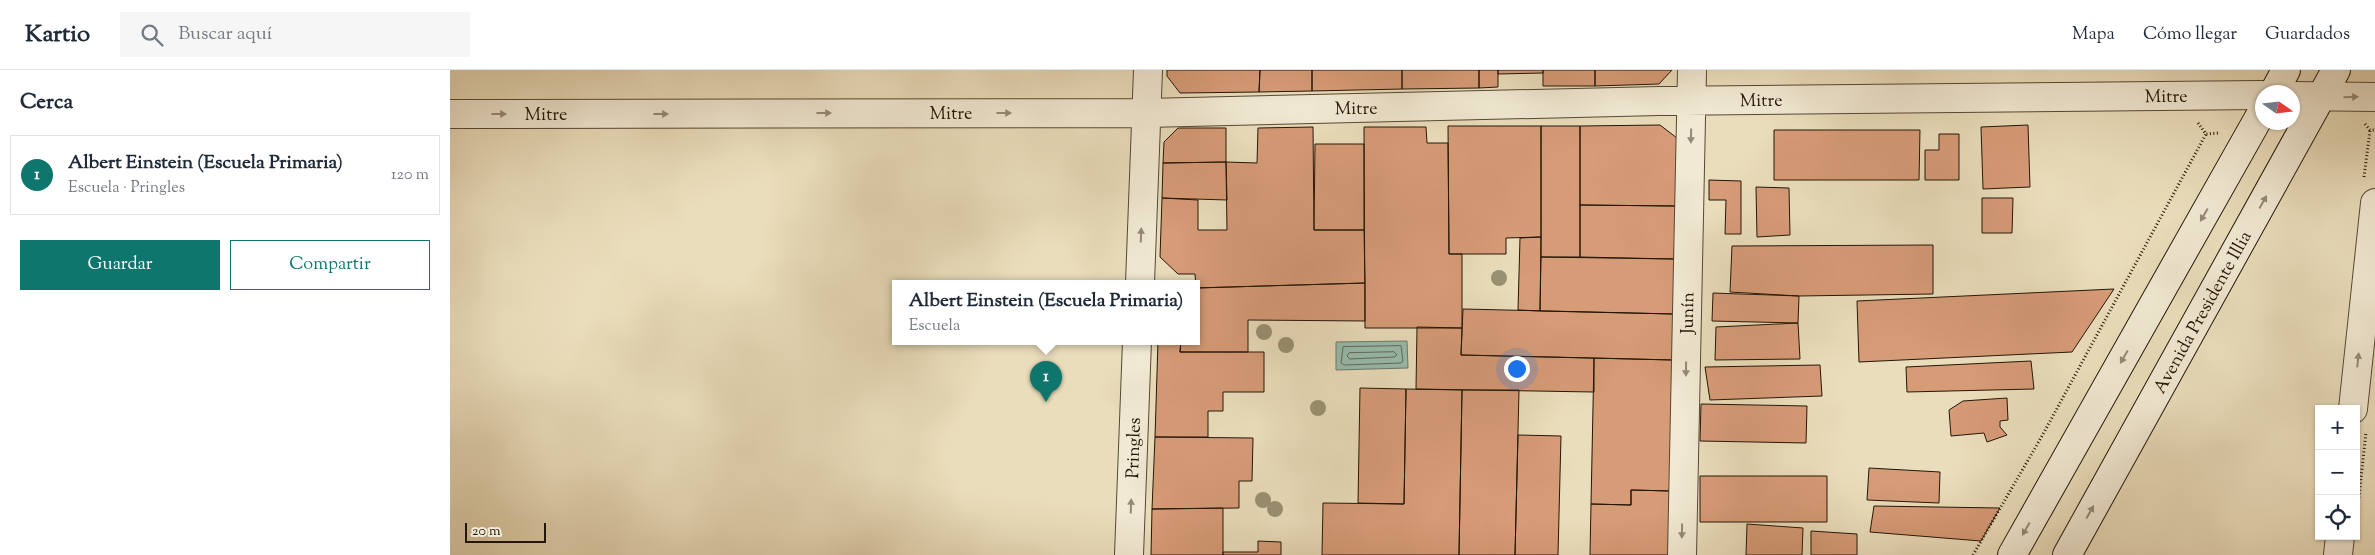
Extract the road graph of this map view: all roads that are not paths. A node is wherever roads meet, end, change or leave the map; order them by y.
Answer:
1 (1148, 70) edge
2 (1692, 70) edge
3 (2286, 70) edge
4 (2336, 70) edge
5 (2278, 85) edge
6 (2255, 95) edge
7 (2300, 96) edge
8 (2321, 97) junction
9 (2375, 97) edge
10 (1692, 101) junction
11 (1146, 113) junction
12 (450, 114) edge
13 (2255, 124) edge
14 (2375, 203) edge
15 (1140, 280) edge
16 (1137, 345) edge
17 (2353, 405) edge
18 (2340, 540) edge
19 (1130, 555) edge
20 (1682, 555) edge
21 (2012, 555) edge
22 (2067, 555) edge
23 (2338, 555) edge

1 - 11 street
2 - 10 street, Junín
3 - 5 street
4 - 8 street, Avenida Presidente Illia
6 - 10 street, Mitre
7 - 8 street
8 -> 9 street
22 -> 8 street, Avenida Presidente Illia
10 - 11 street, Mitre
10 -> 20 street, Junín
12 -> 11 street, Mitre
15 -> 11 street
13 -> 21 street
17 -> 14 street
19 -> 16 street, Pringles
18 - 23 street

